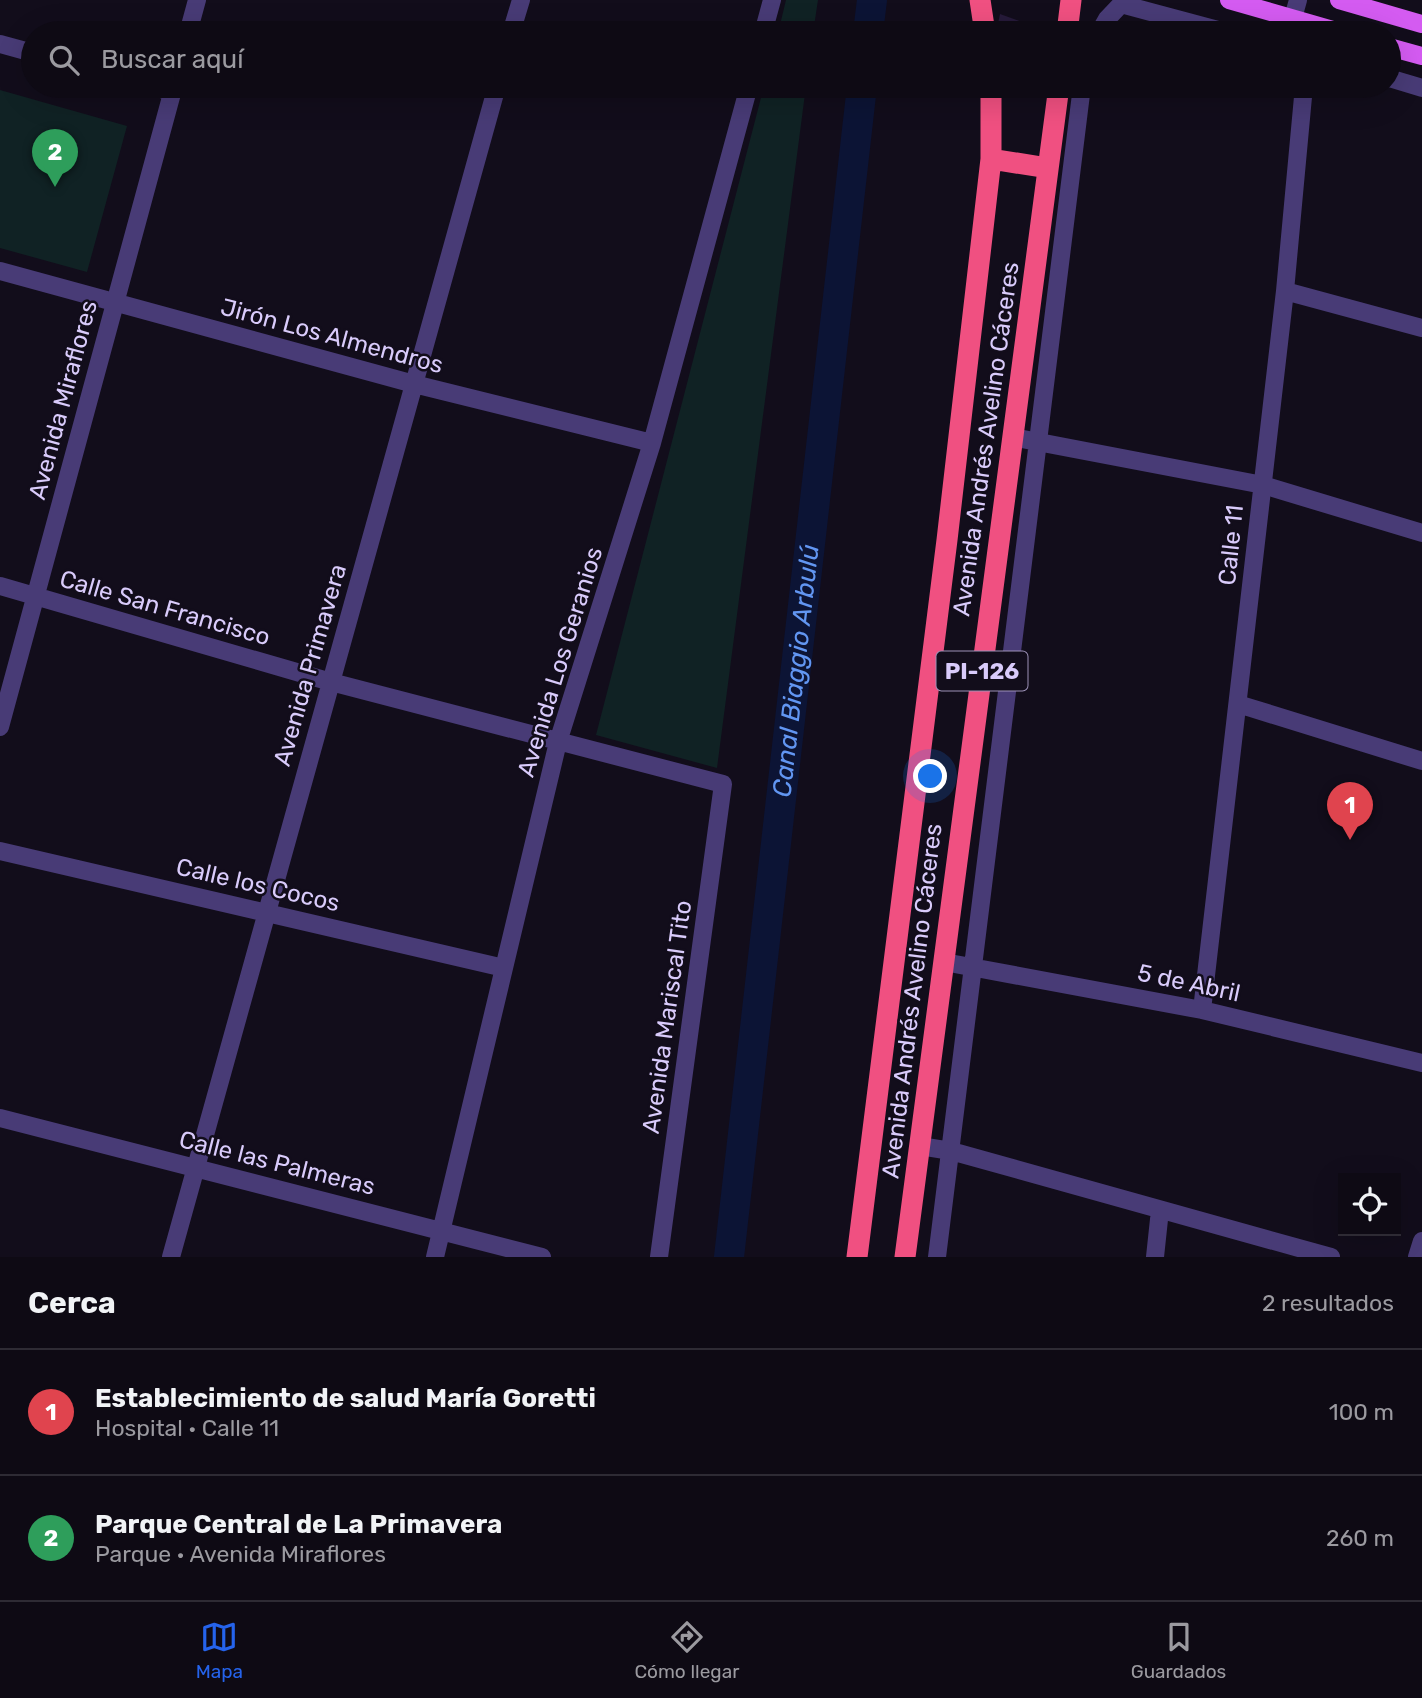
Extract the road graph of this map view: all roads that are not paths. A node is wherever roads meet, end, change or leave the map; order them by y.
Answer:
1 (197, 0) edge
2 (521, 0) edge
3 (772, 0) edge
4 (980, 0) edge
5 (1071, 0) edge
6 (1229, 0) edge
7 (1298, 0) edge
8 (1339, 0) edge
9 (1123, 2) edge
10 (1293, 19) junction
11 (191, 21) edge
12 (515, 21) edge
13 (766, 21) edge
14 (983, 21) edge
15 (1069, 21) edge
16 (1106, 21) edge
17 (1188, 21) edge
18 (1300, 21) edge
19 (1422, 24) edge
20 (0, 44) edge
21 (21, 50) edge
22 (1401, 50) edge
23 (1422, 56) edge
24 (1401, 82) edge
25 (1422, 88) edge
26 (171, 98) edge
27 (494, 98) edge
28 (746, 98) edge
29 (990, 98) edge
30 (1057, 98) edge
31 (1081, 98) edge
32 (1303, 98) edge
33 (991, 159) junction
34 (1048, 167) junction
35 (0, 271) edge
36 (1285, 291) junction
37 (115, 303) junction
38 (1422, 328) edge
39 (414, 384) junction
40 (1012, 437) junction
41 (1039, 442) junction
42 (652, 443) junction
43 (1263, 485) junction
44 (1422, 533) edge
45 (0, 586) edge
46 (36, 596) junction
47 (331, 682) junction
48 (1238, 704) junction
49 (0, 727) edge
50 (558, 742) junction
51 (1422, 761) edge
52 (723, 784) joint
53 (0, 851) edge
54 (267, 912) junction
55 (944, 961) junction
56 (974, 967) junction
57 (504, 968) junction
58 (1202, 1010) junction
59 (1422, 1063) edge
60 (0, 1118) edge
61 (920, 1146) junction
62 (951, 1151) junction
63 (196, 1167) junction
64 (1160, 1210) junction
65 (441, 1231) junction
66 (1422, 1241) edge
67 (171, 1257) edge
68 (435, 1257) edge
69 (542, 1257) edge
70 (659, 1257) edge
71 (857, 1257) edge
72 (905, 1257) edge
73 (937, 1257) edge
74 (1155, 1257) edge
75 (1331, 1257) edge
76 (1417, 1257) edge

1 - 11 street
2 - 12 street
3 - 13 street
4 - 14 highway
5 - 15 highway
6 - 10 main road
7 - 10 street
8 - 19 main road
9 - 16 street
9 - 17 street
10 - 18 main road
20 - 21 street
22 - 23 main road
24 - 25 street
26 - 37 street, Avenida Miraflores
27 - 39 street, Avenida Primavera
28 - 42 street, Avenida Los Geranios
29 - 33 highway, Avenida Andrés Avelino Cáceres / PI-126
30 - 34 highway, Avenida Andrés Avelino Cáceres / PI-126
31 - 41 street, Avenida Andrés Avelino Cáceres
32 - 36 street, Calle 11
33 - 34 highway
33 - 71 highway, Avenida Andrés Avelino Cáceres / PI-126
34 - 40 highway, Avenida Andrés Avelino Cáceres / PI-126
35 - 37 street, Jirón Los Almendros
36 - 38 street
36 - 43 street, Calle 11
37 - 39 street, Jirón Los Almendros
37 - 46 street, Avenida Miraflores
39 - 42 street, Jirón Los Almendros
39 - 47 street, Avenida Primavera
40 - 41 street
40 - 55 highway, Avenida Andrés Avelino Cáceres / PI-126
41 - 43 street
41 - 56 street, Avenida Andrés Avelino Cáceres
42 - 50 street, Avenida Los Geranios
43 - 44 street
43 - 48 street, Calle 11
45 - 46 street, Calle San Francisco
46 - 47 street, Calle San Francisco
46 - 49 street, Avenida Miraflores
47 - 50 street, Calle San Francisco
47 - 54 street, Avenida Primavera
48 - 51 street
48 - 58 street, Calle 11
50 - 52 street, Calle San Francisco
50 - 57 street, Avenida Los Geranios
52 - 70 street, Avenida Mariscal Tito
53 - 54 street, Calle los Cocos
54 - 57 street, Calle los Cocos
54 - 63 street, Avenida Primavera
55 - 56 street, 5 de Abril
55 - 61 highway, Avenida Andrés Avelino Cáceres / PI-126
56 - 58 street, 5 de Abril
56 - 62 street, Avenida Andrés Avelino Cáceres
57 - 65 street, Avenida Los Geranios
58 - 59 street, 5 de Abril
60 - 63 street, Calle las Palmeras
61 - 62 street
61 - 72 highway, Avenida Andrés Avelino Cáceres / PI-126
62 - 64 street
62 - 73 street, Avenida Andrés Avelino Cáceres
63 - 65 street, Calle las Palmeras
63 - 67 street, Avenida Primavera
64 - 74 street
64 - 75 street
65 - 68 street, Avenida Los Geranios
65 - 69 street, Calle las Palmeras
66 - 76 street

